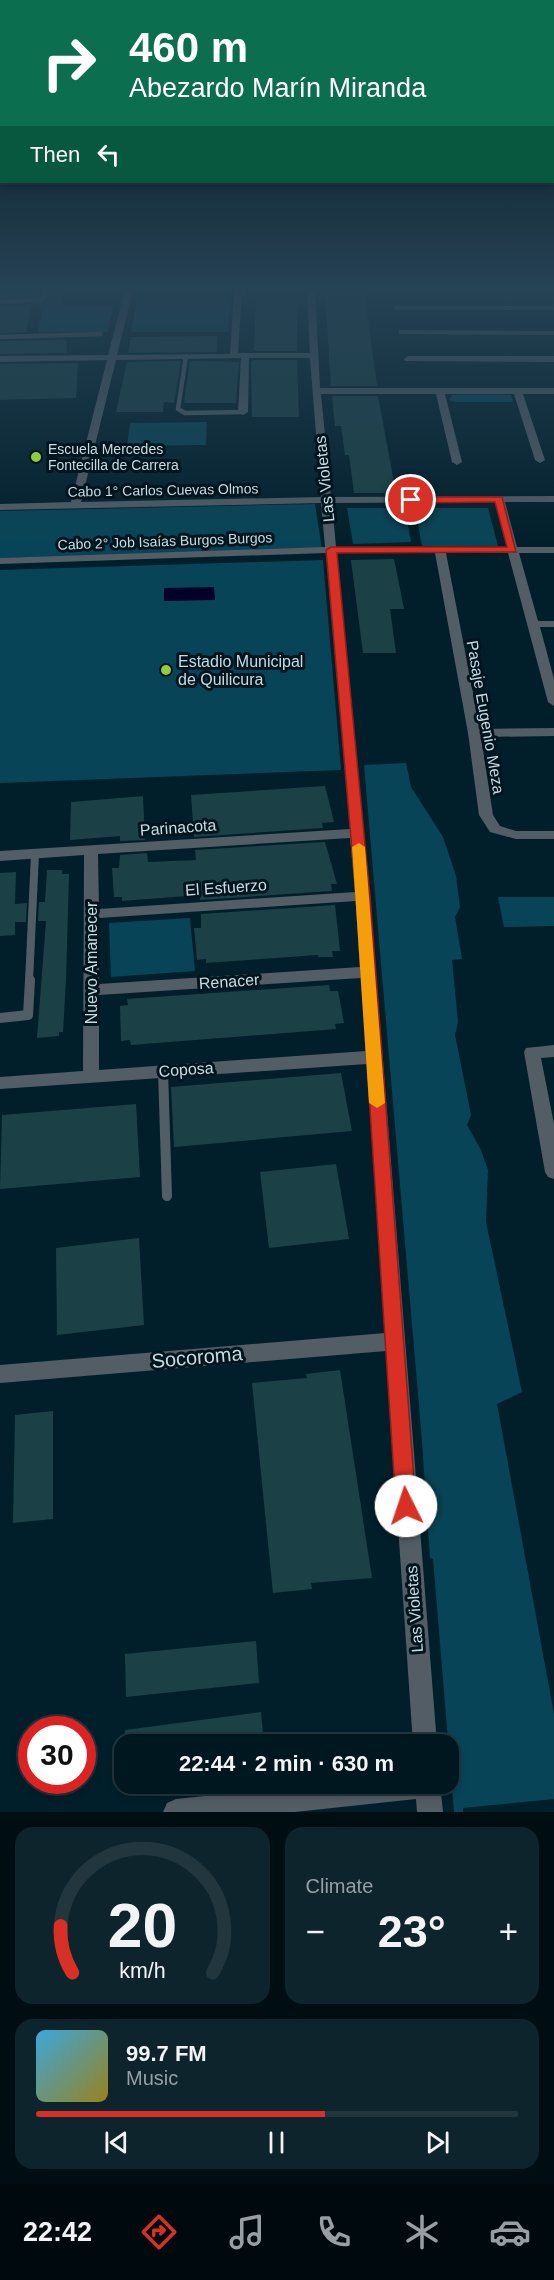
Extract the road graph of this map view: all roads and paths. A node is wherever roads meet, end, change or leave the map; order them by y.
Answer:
1 (107, 375) edge
2 (183, 375) edge
3 (244, 375) edge
4 (315, 375) edge
5 (316, 391) junction
6 (440, 391) junction
7 (518, 391) junction
8 (554, 391) edge
9 (243, 412) joint
10 (540, 460) dead end
11 (457, 462) dead end
12 (499, 499) junction
13 (554, 499) edge
14 (326, 500) junction
15 (75, 505) junction
16 (0, 507) edge
17 (331, 550) junction
18 (440, 550) junction
19 (513, 550) junction
20 (554, 550) edge
21 (0, 561) edge
22 (533, 624) junction
23 (554, 624) edge
24 (550, 670) edge
25 (554, 702) edge
26 (554, 732) edge
27 (474, 733) junction
28 (357, 833) junction
29 (554, 835) edge
30 (91, 850) junction
31 (35, 854) junction
32 (0, 856) edge
33 (363, 896) junction
34 (91, 914) junction
35 (368, 972) junction
36 (91, 990) junction
37 (0, 1018) edge
38 (554, 1051) edge
39 (373, 1057) junction
40 (163, 1071) junction
41 (91, 1077) junction
42 (0, 1083) edge
43 (554, 1172) edge
44 (166, 1196) dead end
45 (394, 1341) junction
46 (0, 1374) edge
47 (424, 1734) edge
48 (338, 1794) edge
49 (429, 1794) edge
50 (176, 1812) edge
51 (430, 1812) edge

1 - 15 street
2 - 9 lane
3 - 9 street
4 - 5 street, Las Violetas
5 - 6 street
5 - 14 street, Las Violetas
6 - 7 street
6 - 11 street
7 - 8 street
7 - 10 street
12 - 13 street, Cabo 1° Carlos Cuevas Olmos
12 - 14 street, Cabo 1° Carlos Cuevas Olmos
12 - 19 street
14 - 15 street, Cabo 1° Carlos Cuevas Olmos
14 - 17 street, Las Violetas
15 - 16 street, Cabo 1° Carlos Cuevas Olmos
17 - 18 street, Cabo 2° Job Isaías Burgos Burgos
17 - 21 street, Cabo 2° Job Isaías Burgos Burgos
17 - 28 street, Las Violetas
18 - 19 street, Cabo 2° Job Isaías Burgos Burgos
18 - 27 street, Pasaje Eugenio Meza
19 - 20 street, Cabo 2° Job Isaías Burgos Burgos
19 - 22 street
22 - 23 street
22 - 24 street
24 - 25 street
26 - 27 street
27 - 29 street, Pasaje Eugenio Meza
28 - 30 street, Parinacota
28 - 33 street, Las Violetas
30 - 31 street, Parinacota
30 - 34 street, Nuevo Amanecer
31 - 32 street, Parinacota
31 - 37 lane
33 - 34 street, El Esfuerzo
33 - 35 street, Las Violetas
34 - 36 street, Nuevo Amanecer
35 - 36 street, Renacer
35 - 39 street, Las Violetas
36 - 41 street, Nuevo Amanecer
38 - 43 street
39 - 40 street, Coposa
39 - 45 street, Las Violetas
40 - 41 street, Coposa
40 - 44 lane
41 - 42 street, Coposa
45 - 46 street, Socoroma
45 - 47 street, Las Violetas
48 - 50 street
49 - 51 street

